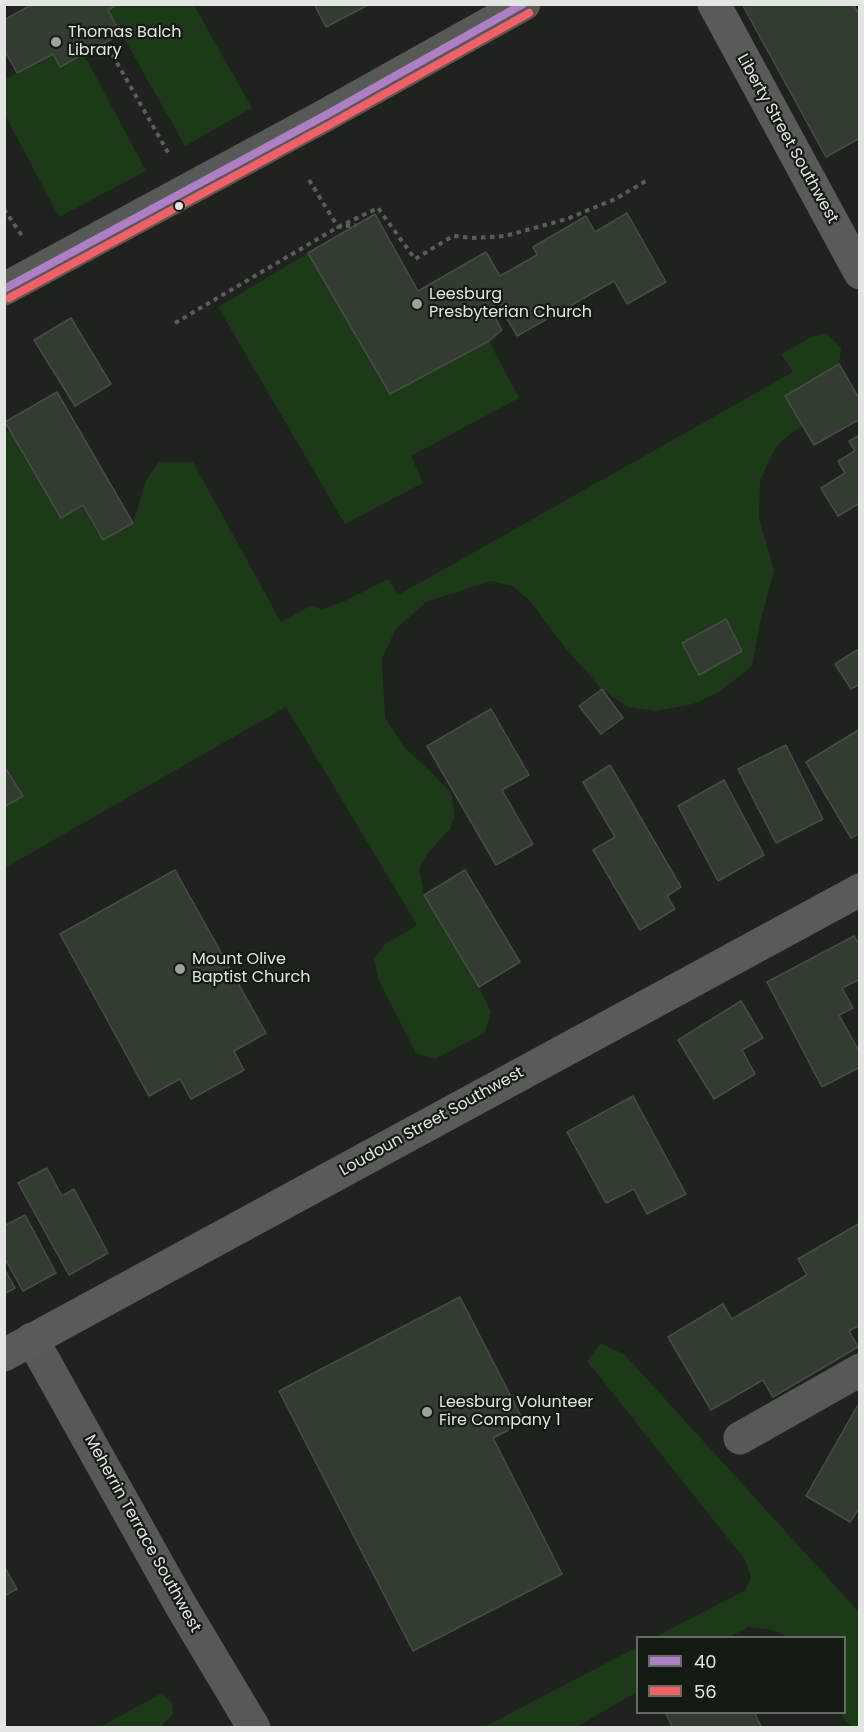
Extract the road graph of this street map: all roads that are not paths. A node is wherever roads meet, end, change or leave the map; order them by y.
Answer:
1 (524, 4) edge
2 (714, 4) edge
3 (860, 273) edge
4 (4, 289) edge
5 (860, 890) edge
6 (18, 1347) edge
7 (860, 1370) edge
8 (740, 1438) dead end
9 (254, 1728) edge

1 - 4 main road
2 - 3 main road, Liberty Street Southwest
5 - 6 main road, Loudoun Street Southwest
6 - 9 street, Meherrin Terrace Southwest
7 - 8 street

